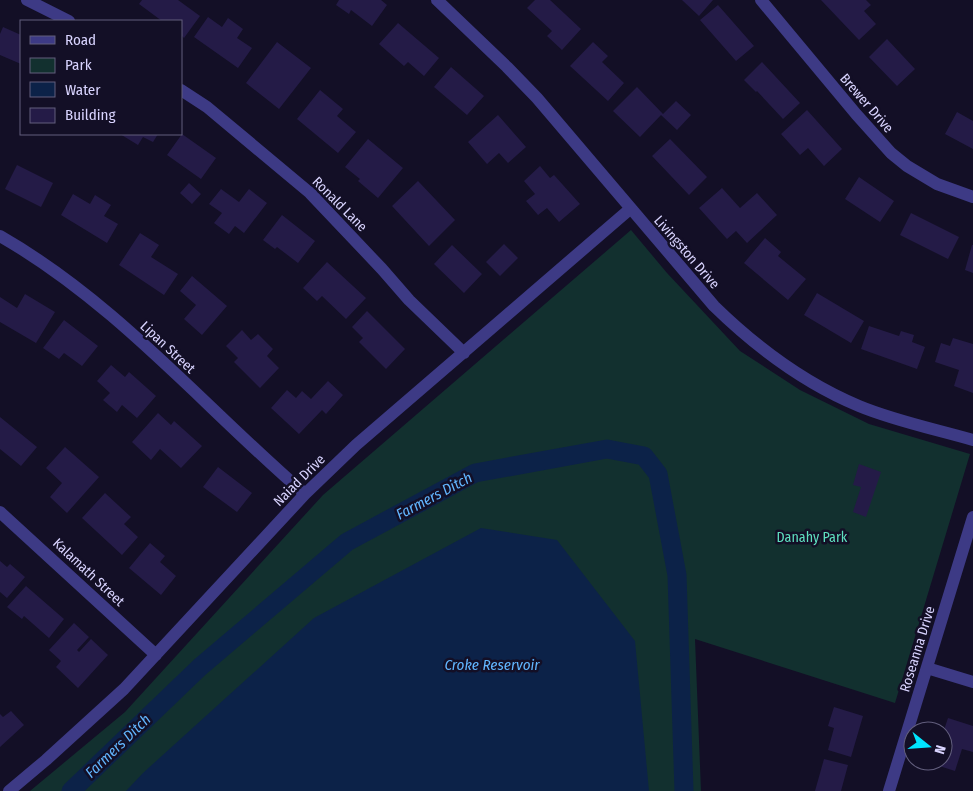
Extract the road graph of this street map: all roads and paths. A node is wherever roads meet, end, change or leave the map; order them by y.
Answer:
1 (27, 0) edge
2 (436, 0) edge
3 (760, 0) edge
4 (67, 20) edge
5 (182, 91) edge
6 (973, 197) edge
7 (630, 209) junction
8 (0, 236) edge
9 (464, 353) junction
10 (973, 440) edge
11 (305, 494) junction
12 (0, 512) edge
13 (973, 517) edge
14 (156, 655) junction
15 (927, 668) junction
16 (973, 682) edge
17 (9, 791) edge
18 (889, 791) edge

1 - 4 street
2 - 7 street, Livingston Drive
3 - 6 street, Brewer Drive
5 - 9 street, Ronald Lane
7 - 9 street, Naiad Drive
7 - 10 street, Livingston Drive
8 - 11 street, Lipan Street
9 - 11 street, Naiad Drive
11 - 14 street, Naiad Drive
12 - 14 street, Kalamath Street
13 - 15 street, Roseanna Drive
14 - 17 street, Naiad Drive
15 - 16 street
15 - 18 street, Roseanna Drive

